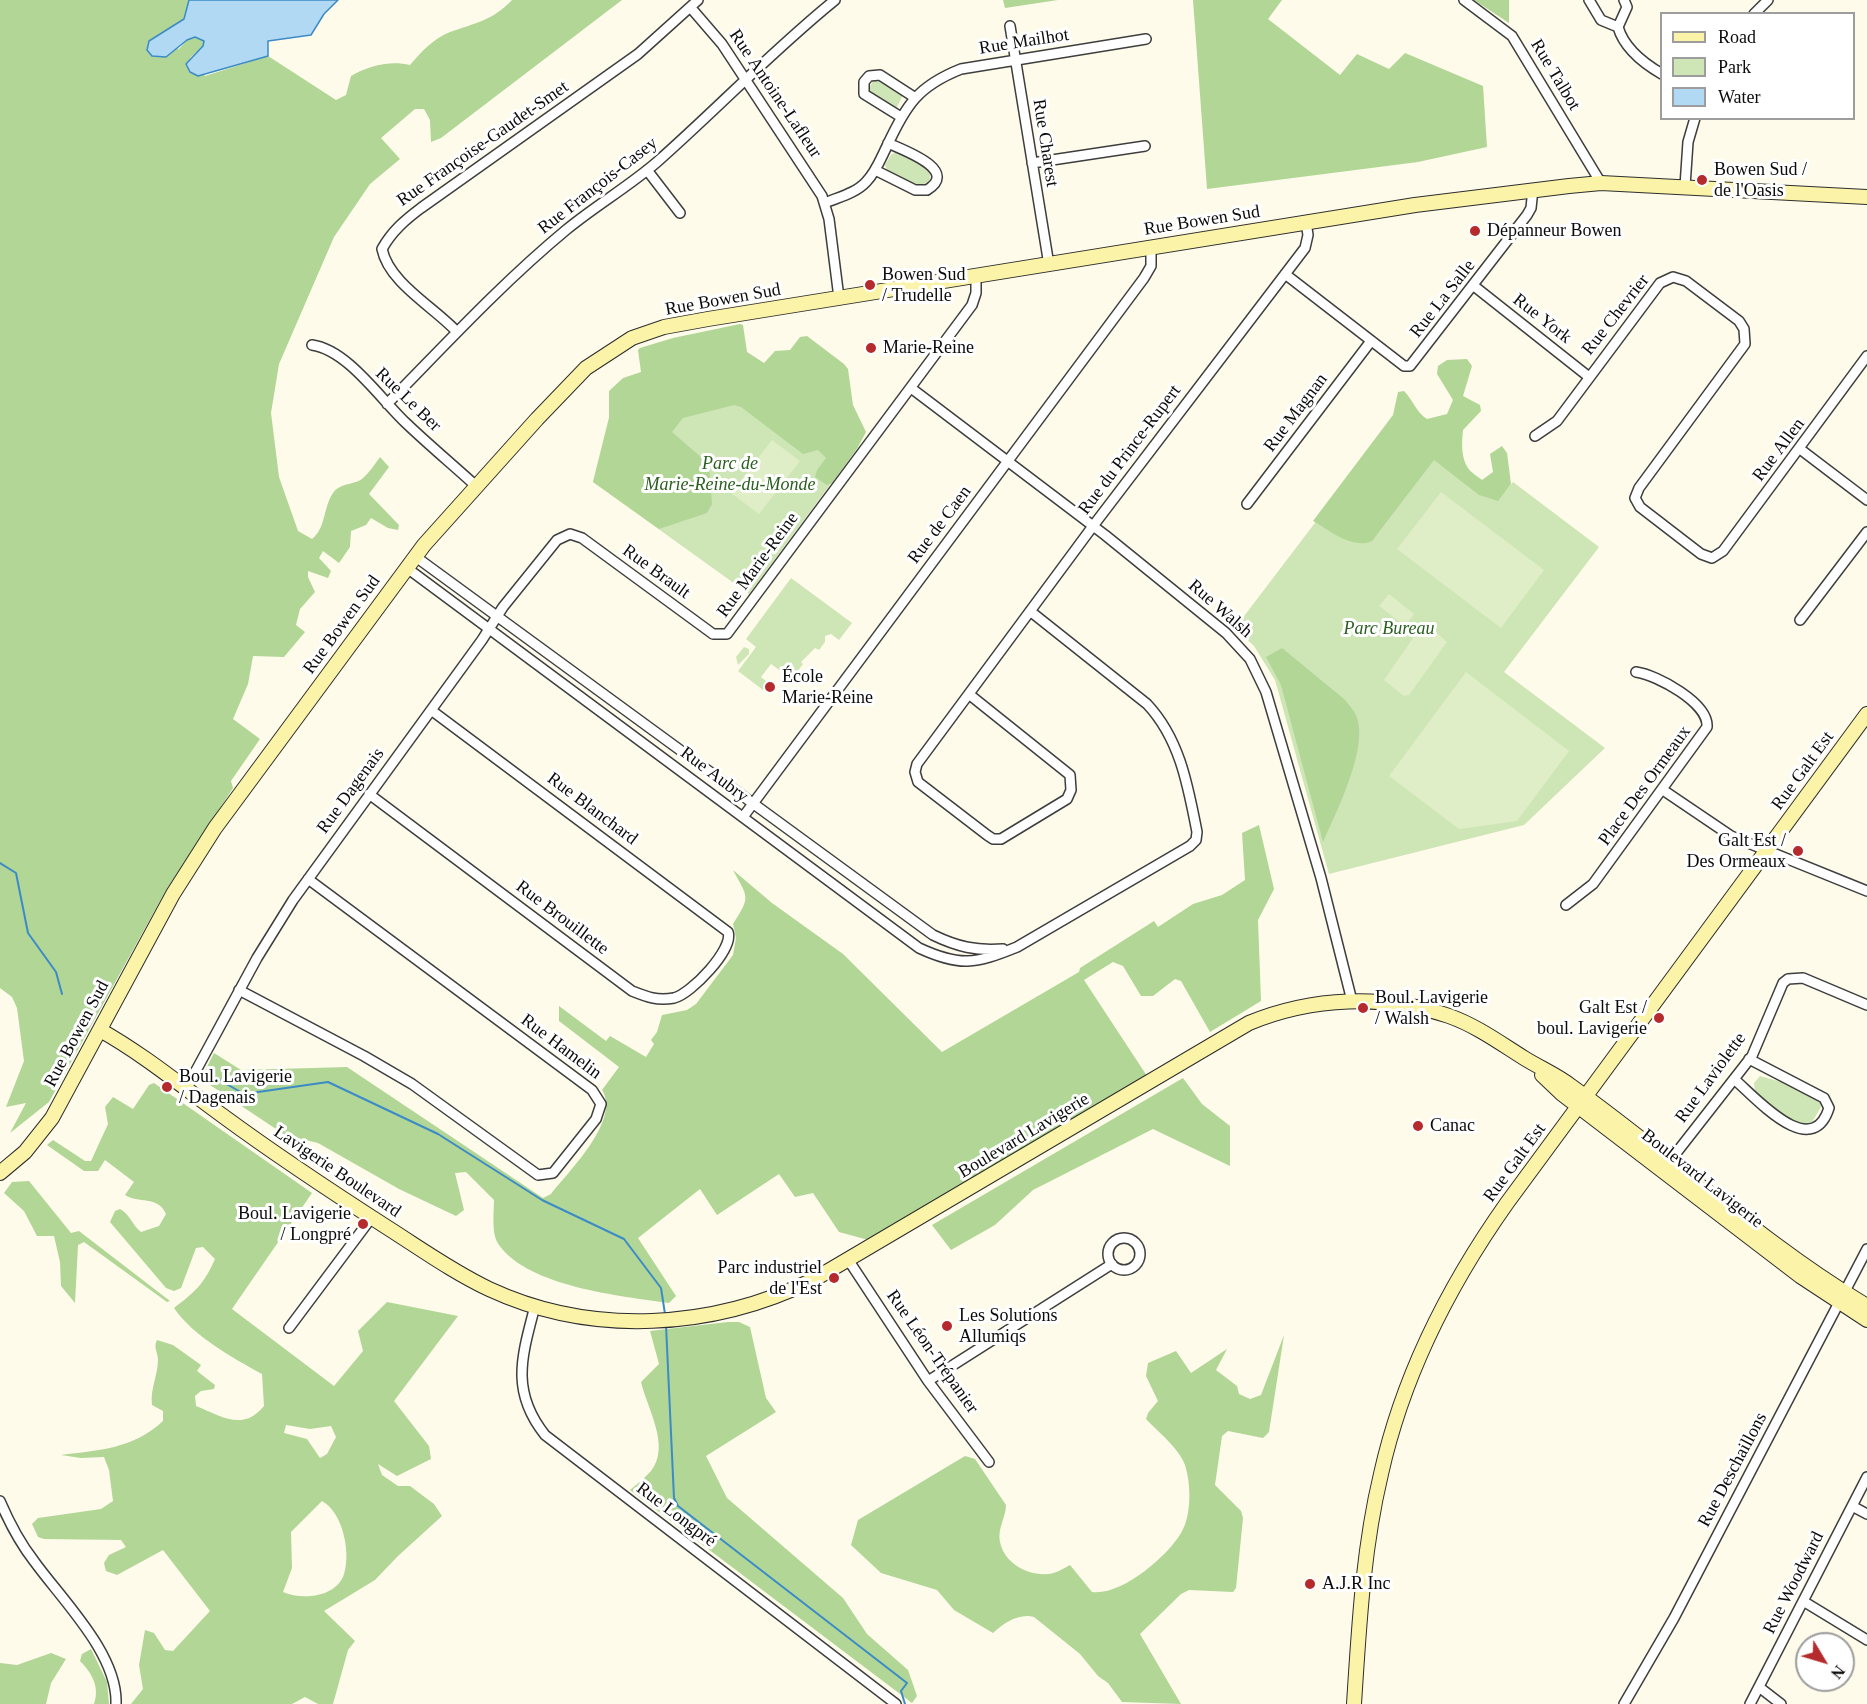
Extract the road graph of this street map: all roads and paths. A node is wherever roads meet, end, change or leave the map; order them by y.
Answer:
1 (698, 0) edge
2 (834, 0) edge
3 (1464, 0) edge
4 (1589, 0) edge
5 (1624, 0) edge
6 (1768, 0) edge
7 (691, 8) junction
8 (1756, 12) edge
9 (1010, 26) dead end
10 (1618, 27) junction
11 (1146, 39) dead end
12 (1016, 60) junction
13 (1660, 72) edge
14 (746, 80) junction
15 (914, 97) junction
16 (901, 117) junction
17 (1694, 120) edge
18 (888, 143) junction
19 (1145, 146) dead end
20 (1032, 164) junction
21 (647, 170) junction
22 (875, 170) junction
23 (1601, 183) junction
24 (1685, 186) junction
25 (1533, 189) junction
26 (1867, 196) edge
27 (825, 203) junction
28 (680, 213) dead end
29 (1306, 222) junction
30 (1151, 247) junction
31 (1048, 265) junction
32 (1285, 274) junction
33 (976, 276) junction
34 (1474, 286) junction
35 (839, 298) junction
36 (458, 332) junction
37 (1371, 341) junction
38 (312, 345) dead end
39 (1867, 356) edge
40 (1589, 377) junction
41 (911, 388) junction
42 (387, 404) junction
43 (1534, 436) dead end
44 (1800, 449) junction
45 (1009, 461) junction
46 (476, 486) junction
47 (1867, 500) edge
48 (1247, 504) dead end
49 (1093, 526) junction
50 (1867, 532) edge
51 (570, 534) joint
52 (416, 556) junction
53 (1712, 558) joint
54 (407, 568) junction
55 (1030, 611) junction
56 (496, 617) junction
57 (1800, 620) dead end
58 (489, 629) junction
59 (723, 636) joint
60 (1636, 672) dead end
61 (970, 695) junction
62 (431, 710) junction
63 (1867, 714) edge
64 (1663, 790) junction
65 (369, 794) junction
66 (753, 804) junction
67 (743, 817) junction
68 (1768, 851) junction
69 (308, 879) junction
70 (1867, 891) edge
71 (1566, 905) dead end
72 (730, 937) joint
73 (1017, 948) junction
74 (239, 990) junction
75 (1352, 1002) junction
76 (1867, 1005) edge
77 (100, 1030) junction
78 (1749, 1059) junction
79 (1734, 1079) junction
80 (186, 1089) junction
81 (1582, 1101) junction
82 (1666, 1167) junction
83 (0, 1173) edge
84 (372, 1217) junction
85 (1867, 1248) edge
86 (849, 1260) junction
87 (1112, 1264) dead end
88 (1841, 1298) junction
89 (535, 1306) junction
90 (1867, 1306) edge
91 (1867, 1320) edge
92 (289, 1328) dead end
93 (928, 1381) junction
94 (989, 1462) dead end
95 (1867, 1478) edge
96 (0, 1501) edge
97 (1852, 1506) junction
98 (1867, 1514) edge
99 (1803, 1600) junction
100 (1867, 1640) edge
101 (1759, 1688) junction
102 (116, 1704) edge
103 (896, 1704) edge
104 (1354, 1704) edge
105 (1624, 1704) edge
106 (1750, 1704) edge
107 (1781, 1704) edge

1 - 7 street, Rue Françoise-Gaudet-Smet
2 - 14 street, Rue François-Casey
3 - 23 street, Rue Talbot
4 - 10 street
5 - 10 street
6 - 8 street
7 - 14 street, Rue Antoine-Lafleur
7 - 36 street, Rue Françoise-Gaudet-Smet
9 - 12 street, Rue Charest
10 - 13 street
11 - 12 street, Rue Mailhot
12 - 15 street, Rue Mailhot
12 - 20 street, Rue Charest
14 - 21 street, Rue François-Casey
14 - 27 street, Rue Antoine-Lafleur
15 - 16 street, Rue Mailhot
15 - 16 street
16 - 18 street, Rue Mailhot
17 - 24 street
18 - 22 street, Rue Mailhot
18 - 22 street
19 - 20 street
20 - 31 street, Rue Charest
21 - 28 street
21 - 36 street, Rue François-Casey
22 - 27 street, Rue Mailhot
23 - 24 street, Rue Bowen Sud
23 - 25 street, Rue Bowen Sud
24 - 26 street, Rue Bowen Sud
25 - 29 street, Rue Bowen Sud
25 - 34 street, Rue La Salle
27 - 35 street
29 - 30 street, Rue Bowen Sud
29 - 32 street, Rue du Prince-Rupert
30 - 31 street, Rue Bowen Sud
30 - 45 street, Rue de Caen
31 - 33 street, Rue Bowen Sud
32 - 37 street
32 - 49 street, Rue du Prince-Rupert
33 - 35 street, Rue Bowen Sud
33 - 41 street, Rue Marie-Reine
34 - 37 street, Rue La Salle
34 - 40 street, Rue York
35 - 46 street, Rue Bowen Sud
36 - 42 street, Rue François-Casey
37 - 48 street, Rue Magnan
38 - 42 street, Rue Le Ber
39 - 44 street, Rue Allen
40 - 43 street, Rue Chevrier
40 - 53 street, Rue Chevrier
41 - 45 street, Rue Walsh
41 - 59 street, Rue Marie-Reine
42 - 46 street, Rue Le Ber
44 - 47 street
44 - 53 street, Rue Allen
45 - 49 street, Rue Walsh
45 - 66 street, Rue de Caen
46 - 52 street, Rue Bowen Sud
49 - 55 street, Rue du Prince-Rupert
49 - 75 street, Rue Walsh
50 - 57 street
51 - 56 street, Rue Dagenais
51 - 59 street, Rue Brault
52 - 54 street, Rue Bowen Sud
52 - 56 street, Rue Aubry
54 - 58 street, Rue Aubry
54 - 77 street, Rue Bowen Sud
55 - 61 street, Rue du Prince-Rupert
55 - 73 street, Rue Aubry
56 - 58 street, Rue Dagenais
56 - 66 street, Rue Aubry
58 - 62 street, Rue Dagenais
58 - 67 street, Rue Aubry
60 - 64 street, Place Des Ormeaux
61 - 61 street, Rue du Prince-Rupert
62 - 65 street, Rue Dagenais
62 - 72 street, Rue Blanchard
63 - 68 street, Rue Galt Est
64 - 68 street
64 - 71 street, Place Des Ormeaux
65 - 69 street, Rue Dagenais
65 - 72 street, Rue Brouillette
66 - 67 street, Rue de Caen
66 - 73 street, Rue Aubry
67 - 73 street, Rue Aubry
68 - 70 street
68 - 81 street, Rue Galt Est
69 - 74 street, Rue Dagenais
69 - 74 street, Rue Hamelin
74 - 80 street, Rue Dagenais
75 - 81 street, Boulevard Lavigerie
75 - 86 street, Boulevard Lavigerie
76 - 78 street, Rue Laviolette
77 - 80 street, Lavigerie Boulevard
77 - 83 street, Rue Bowen Sud
78 - 79 street, Rue Laviolette
78 - 79 street
79 - 82 street, Rue Laviolette
80 - 84 street, Lavigerie Boulevard
81 - 82 street, Boulevard Lavigerie
81 - 104 street, Rue Galt Est
82 - 88 street, Boulevard Lavigerie
84 - 89 street, Lavigerie Boulevard
84 - 92 street
85 - 88 street, Rue Deschaillons
86 - 89 street, Boulevard Lavigerie
86 - 93 street, Rue Léon-Trépanier
87 - 93 street
88 - 90 street, Boulevard Lavigerie
88 - 91 street, Boulevard Lavigerie
88 - 105 street, Rue Deschaillons
89 - 103 street, Rue Longpré
93 - 94 street, Rue Léon-Trépanier
95 - 97 street, Rue Woodward
96 - 102 street
97 - 98 street
97 - 99 street, Rue Woodward
99 - 100 street
99 - 101 street, Rue Woodward
101 - 106 street, Rue Woodward
101 - 107 street

